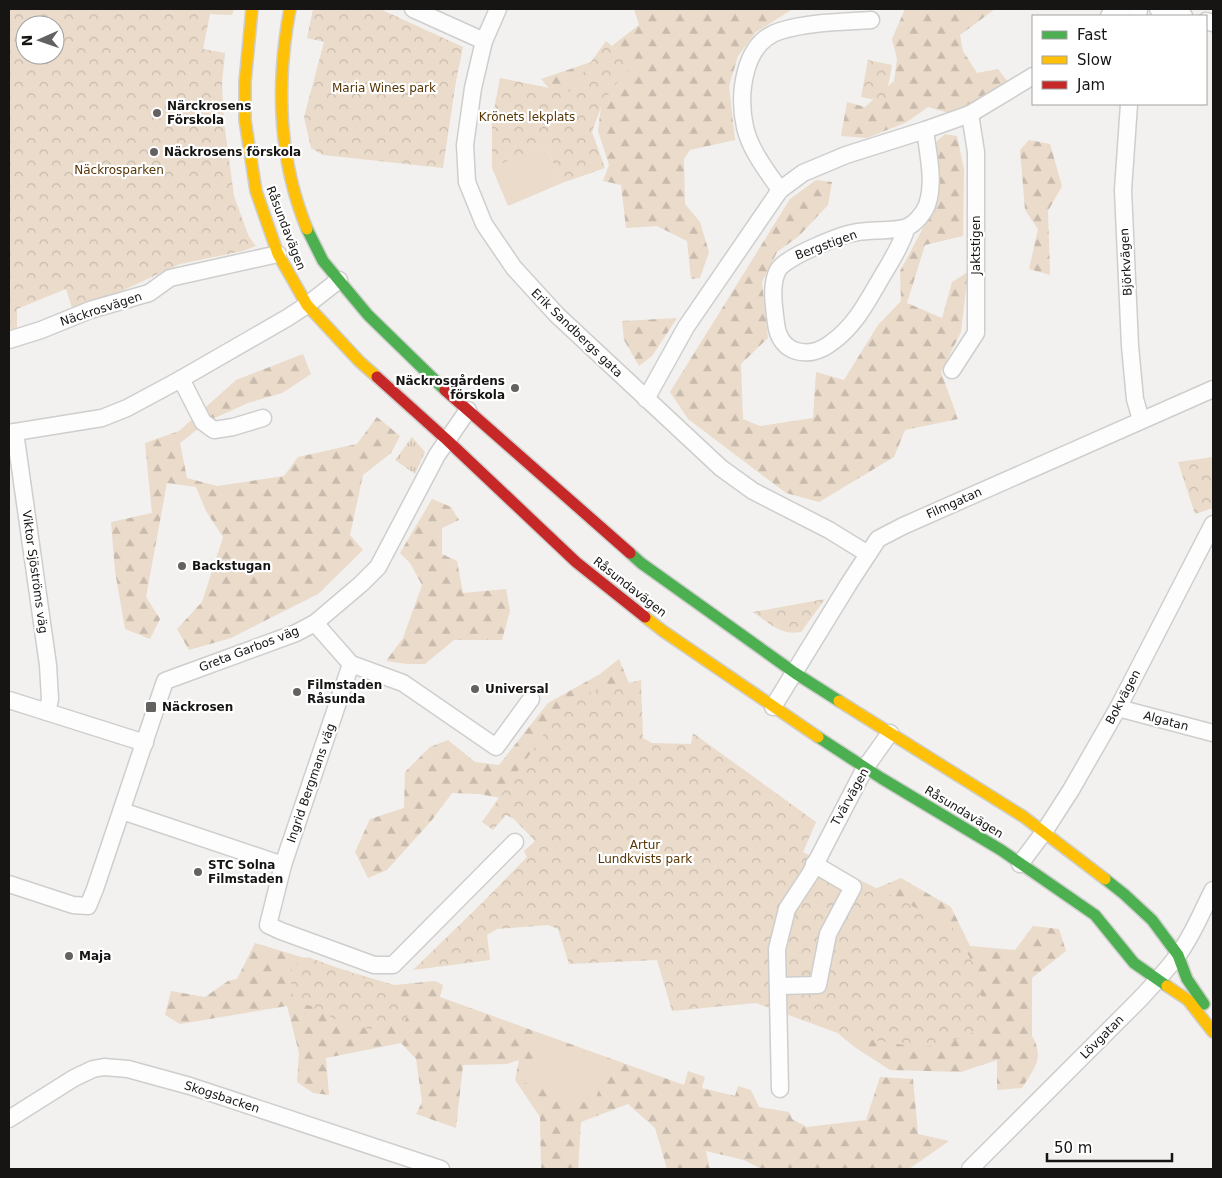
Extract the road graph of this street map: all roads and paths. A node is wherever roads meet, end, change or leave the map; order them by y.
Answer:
1 (252, 9) edge
2 (290, 9) edge
3 (412, 9) edge
4 (498, 9) edge
5 (1124, 9) edge
6 (1158, 9) edge
7 (1111, 15) edge
8 (1180, 15) edge
9 (871, 20) dead end
10 (484, 41) junction
11 (1032, 77) edge
12 (1129, 105) edge
13 (970, 114) junction
14 (925, 130) junction
15 (780, 190) junction
16 (907, 228) junction
17 (278, 254) junction
18 (340, 280) junction
19 (307, 305) junction
20 (9, 341) edge
21 (952, 370) dead end
22 (181, 379) junction
23 (1213, 389) edge
24 (646, 399) junction
25 (468, 410) junction
26 (263, 418) dead end
27 (1141, 420) junction
28 (12, 432) edge
29 (447, 440) junction
30 (1213, 524) edge
31 (868, 554) junction
32 (314, 623) junction
33 (351, 664) junction
34 (795, 673) junction
35 (531, 699) dead end
36 (9, 700) edge
37 (773, 707) junction
38 (1118, 708) junction
39 (47, 712) junction
40 (890, 733) junction
41 (1213, 733) edge
42 (144, 743) junction
43 (865, 768) junction
44 (122, 811) junction
45 (1044, 832) junction
46 (515, 842) dead end
47 (814, 864) junction
48 (1020, 864) junction
49 (283, 865) junction
50 (9, 884) edge
51 (1213, 890) edge
52 (1178, 955) junction
53 (1158, 979) junction
54 (778, 986) junction
55 (1213, 1015) edge
56 (1213, 1032) edge
57 (780, 1089) dead end
58 (9, 1119) edge
59 (441, 1169) edge
60 (970, 1169) edge

1 - 17 street, Råsundavägen
2 - 18 street, Råsundavägen
3 - 10 street
4 - 10 street, Erik Sandbergs gata
5 - 7 street
6 - 8 street
9 - 15 street
10 - 24 street, Erik Sandbergs gata
11 - 13 street
12 - 27 street, Björkvägen
13 - 14 street
13 - 21 street, Jaktstigen
14 - 15 street
14 - 16 street, Bergstigen
15 - 24 street
16 - 16 street, Bergstigen
17 - 19 street, Råsundavägen
17 - 20 street, Näckrosvägen
18 - 19 street
18 - 25 street, Råsundavägen
19 - 22 street
19 - 29 street, Råsundavägen
22 - 26 street
22 - 28 street
23 - 27 street, Filmgatan
24 - 31 street, Erik Sandbergs gata
25 - 29 street, Greta Garbos väg
25 - 34 street, Råsundavägen
27 - 31 street, Filmgatan
28 - 39 street, Viktor Sjöströms väg
29 - 32 street, Greta Garbos väg
29 - 37 street, Råsundavägen
30 - 38 street, Bokvägen
31 - 34 street, Filmgatan
32 - 33 street
32 - 42 street, Greta Garbos väg
33 - 35 street
33 - 49 street, Ingrid Bergmans väg
34 - 37 street, Filmgatan
34 - 40 street, Råsundavägen
36 - 39 street
37 - 43 street, Råsundavägen
38 - 41 street, Algatan
38 - 45 street, Bokvägen
39 - 42 street
40 - 43 street, Tvärvägen
40 - 45 street, Råsundavägen
42 - 44 street, Greta Garbos väg
43 - 47 street, Tvärvägen
43 - 48 street, Råsundavägen
44 - 49 street
44 - 50 street, Greta Garbos väg
45 - 48 street, Bokvägen
45 - 52 street, Råsundavägen
46 - 49 street, Ingrid Bergmans väg
47 - 54 street, Tvärvägen
47 - 54 street
48 - 53 street, Råsundavägen
51 - 52 street, Lövgatan
52 - 53 street, Lövgatan
52 - 55 street, Råsundavägen
53 - 56 street, Råsundavägen
53 - 60 street, Lövgatan
54 - 57 street, Tvärvägen
58 - 59 street, Skogsbacken

